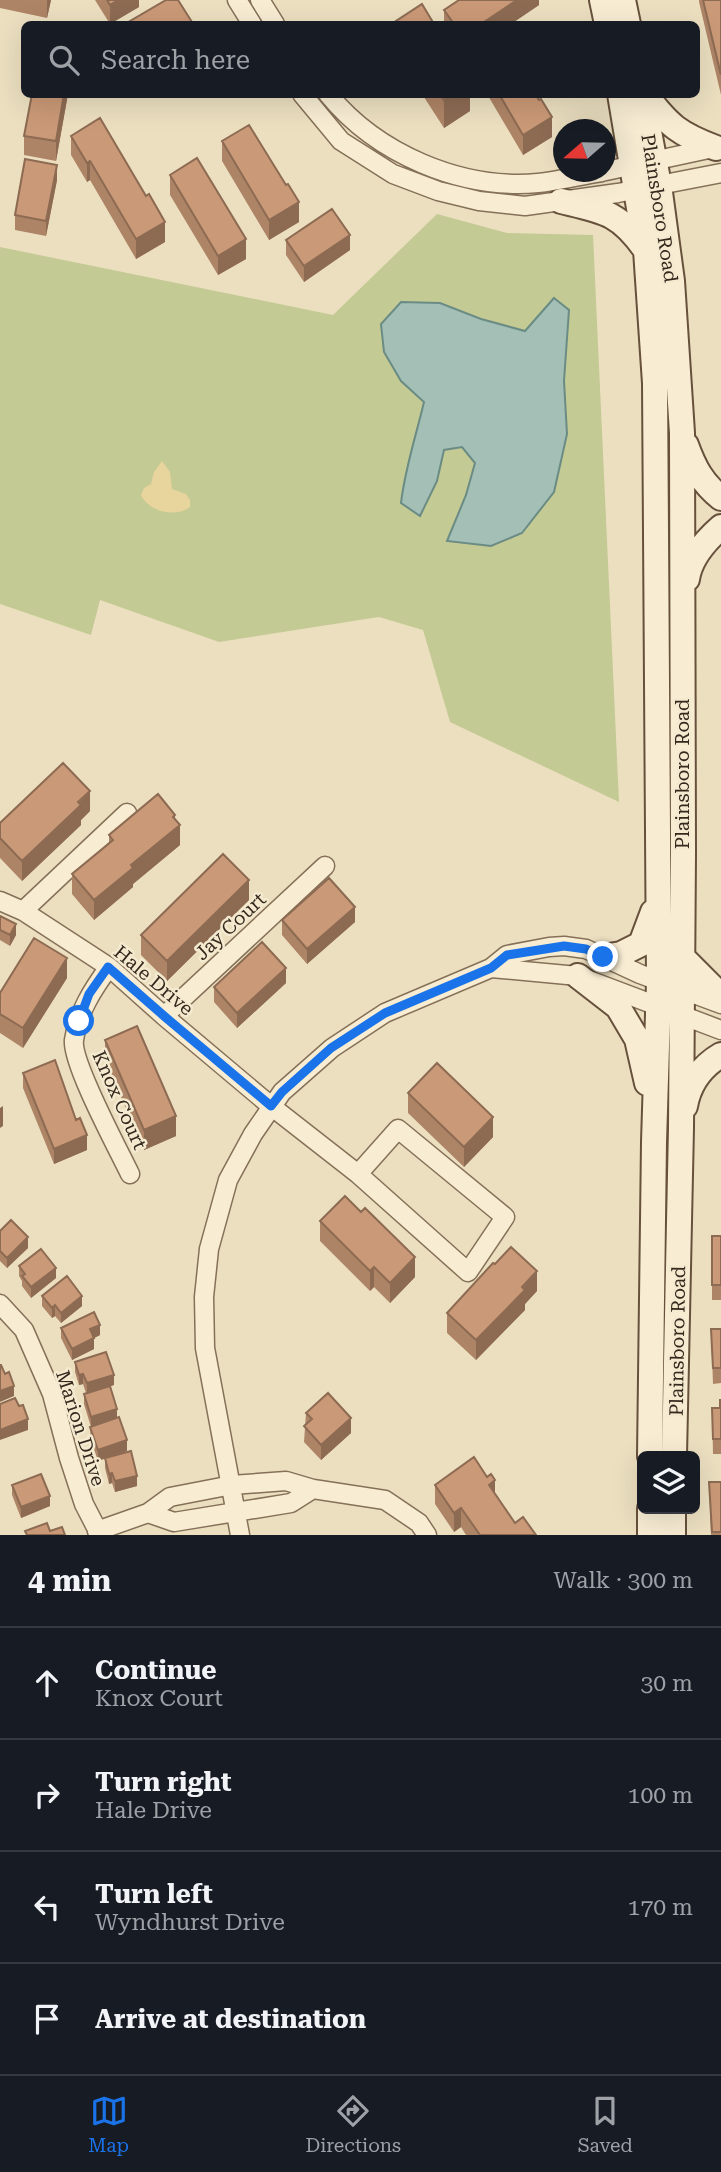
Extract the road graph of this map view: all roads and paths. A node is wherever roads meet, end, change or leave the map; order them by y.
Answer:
1 (237, 0) edge
2 (260, 0) edge
3 (602, 0) edge
4 (623, 0) edge
5 (250, 21) edge
6 (273, 21) edge
7 (606, 21) edge
8 (627, 21) edge
9 (305, 98) edge
10 (331, 98) edge
11 (621, 98) edge
12 (644, 98) edge
13 (647, 98) edge
14 (719, 147) edge
15 (616, 172) edge
16 (721, 173) edge
17 (645, 175) junction
18 (553, 180) edge
19 (561, 201) junction
20 (646, 250) junction
21 (682, 433) junction
22 (721, 498) edge
23 (721, 527) edge
24 (683, 608) junction
25 (127, 813) dead end
26 (325, 866) dead end
27 (659, 894) junction
28 (0, 901) edge
29 (23, 911) junction
30 (603, 957) junction
31 (682, 957) junction
32 (108, 967) junction
33 (491, 968) junction
34 (578, 976) junction
35 (670, 986) junction
36 (721, 996) edge
37 (721, 1004) edge
38 (669, 1011) junction
39 (164, 1016) junction
40 (721, 1030) edge
41 (721, 1055) edge
42 (271, 1106) junction
43 (681, 1128) junction
44 (654, 1142) junction
45 (130, 1174) dead end
46 (358, 1174) junction
47 (0, 1304) edge
48 (650, 1451) edge
49 (674, 1451) edge
50 (232, 1485) junction
51 (313, 1489) junction
52 (148, 1513) junction
53 (237, 1513) junction
54 (650, 1514) edge
55 (673, 1514) edge
56 (99, 1533) edge
57 (240, 1535) edge
58 (427, 1535) edge
59 (650, 1535) edge
60 (673, 1535) edge

1 - 5 street
2 - 6 street
3 - 7 street
4 - 8 street
9 - 19 street
10 - 18 street
11 - 17 street, Plainsboro Road
12 - 17 street, Plainsboro Road
13 - 14 street
14 - 17 street
15 - 17 street
16 - 17 street
17 - 19 street
17 - 20 street, Plainsboro Road
17 - 21 street, Plainsboro Road
19 - 20 street
20 - 27 street, Plainsboro Road
21 - 22 street
21 - 24 street, Plainsboro Road
23 - 24 street
24 - 31 street, Plainsboro Road
25 - 29 street
26 - 39 street, Jay Court
27 - 30 street
27 - 35 street, Plainsboro Road
28 - 29 street, Hale Drive
29 - 32 street, Hale Drive
30 - 33 street
30 - 35 street
31 - 35 street, Plainsboro Road
31 - 36 street
32 - 39 street, Hale Drive
32 - 45 street, Knox Court
33 - 34 street
33 - 42 street
34 - 38 street
34 - 44 street
35 - 37 street
35 - 38 street, Plainsboro Road
38 - 40 street
38 - 43 street, Plainsboro Road
38 - 44 street, Plainsboro Road
39 - 42 street, Hale Drive
41 - 43 street
42 - 46 street, Hale Drive
42 - 50 street
43 - 49 street, Plainsboro Road
44 - 48 street, Plainsboro Road
46 - 46 street, Hale Drive
47 - 56 street, Marion Drive
50 - 51 street, Marion Drive
50 - 52 street, Marion Drive
50 - 53 street
51 - 53 street
51 - 58 street, Marion Drive
52 - 53 street
52 - 56 street, Marion Drive
53 - 57 street
54 - 59 street
55 - 60 street

